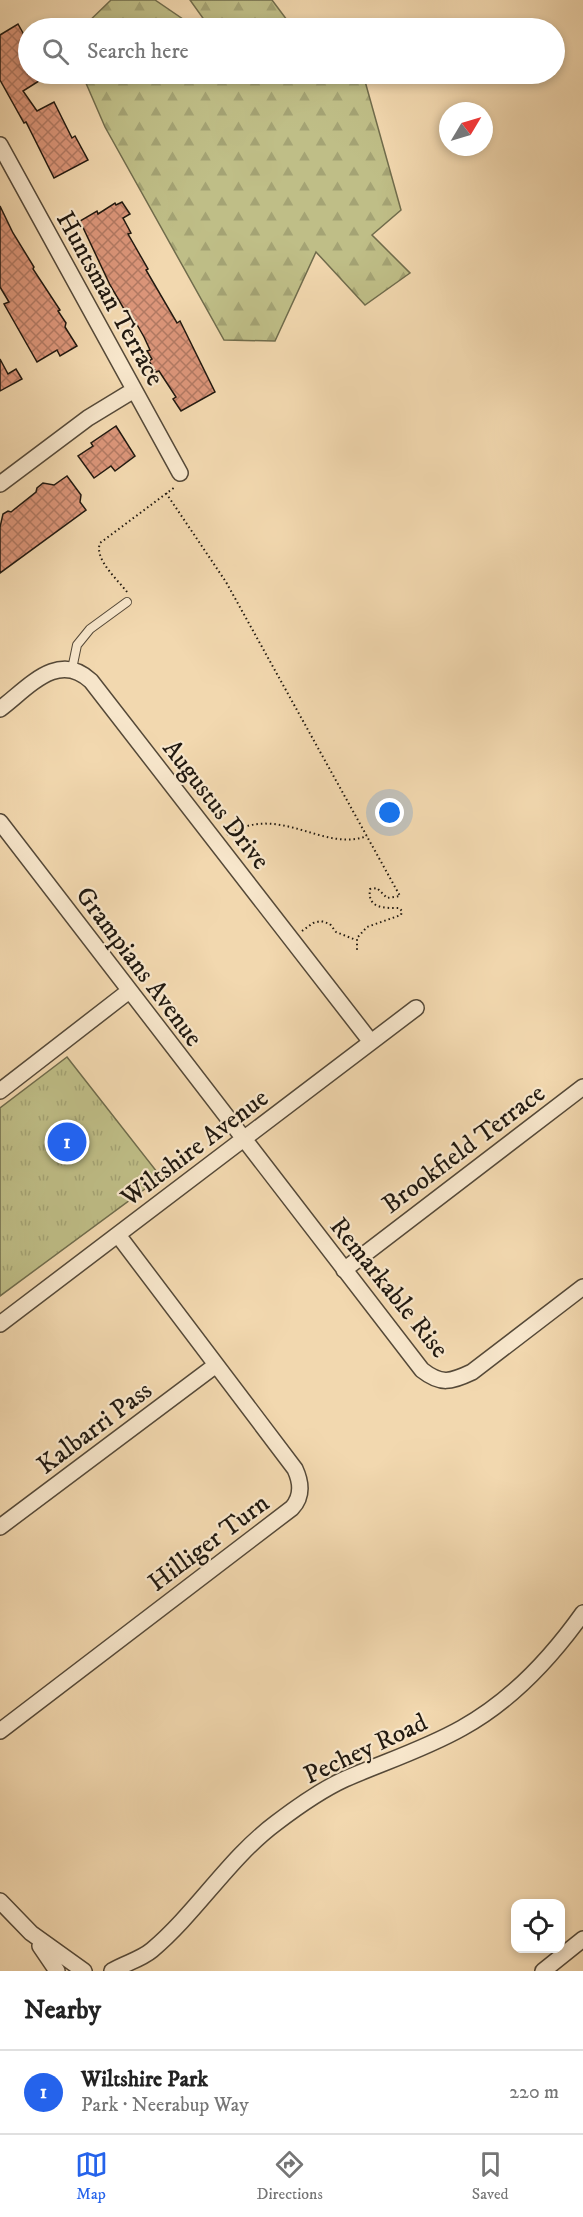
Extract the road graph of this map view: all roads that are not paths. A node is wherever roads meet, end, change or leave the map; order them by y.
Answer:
1 (0, 145) edge
2 (134, 390) junction
3 (178, 479) road end
4 (0, 484) edge
5 (127, 600) road end
6 (72, 669) junction
7 (0, 709) edge
8 (0, 822) edge
9 (129, 991) junction
10 (416, 1008) dead end
11 (371, 1042) junction
12 (583, 1087) edge
13 (0, 1091) edge
14 (243, 1139) junction
15 (118, 1234) junction
16 (344, 1270) junction
17 (583, 1287) edge
18 (0, 1324) edge
19 (216, 1365) junction
20 (0, 1527) edge
21 (583, 1613) edge
22 (0, 1731) edge
23 (0, 1901) edge
24 (31, 1934) junction
25 (583, 1939) edge
26 (144, 1956) junction
27 (57, 1971) edge
28 (84, 1971) edge
29 (112, 1971) edge
30 (134, 1971) edge
31 (543, 1971) edge

1 - 2 street, Huntsman Terrace
2 - 3 street, Huntsman Terrace
2 - 4 street
5 - 6 lane
6 - 7 street
6 - 11 street, Augustus Drive
8 - 9 street, Grampians Avenue
9 - 13 street
9 - 14 street, Grampians Avenue
10 - 11 street, Wiltshire Avenue
11 - 14 street, Wiltshire Avenue
12 - 16 street, Brookfield Terrace
14 - 15 street, Wiltshire Avenue
14 - 16 street, Remarkable Rise
15 - 18 street, Wiltshire Avenue
15 - 19 street, Hilliger Turn
16 - 17 street, Remarkable Rise
19 - 20 street, Kalbarri Pass
19 - 22 street, Hilliger Turn
21 - 26 street, Pechey Road
23 - 24 street
24 - 27 street
24 - 28 street
25 - 31 street
26 - 29 street, Pechey Road
26 - 30 street, Pechey Road

